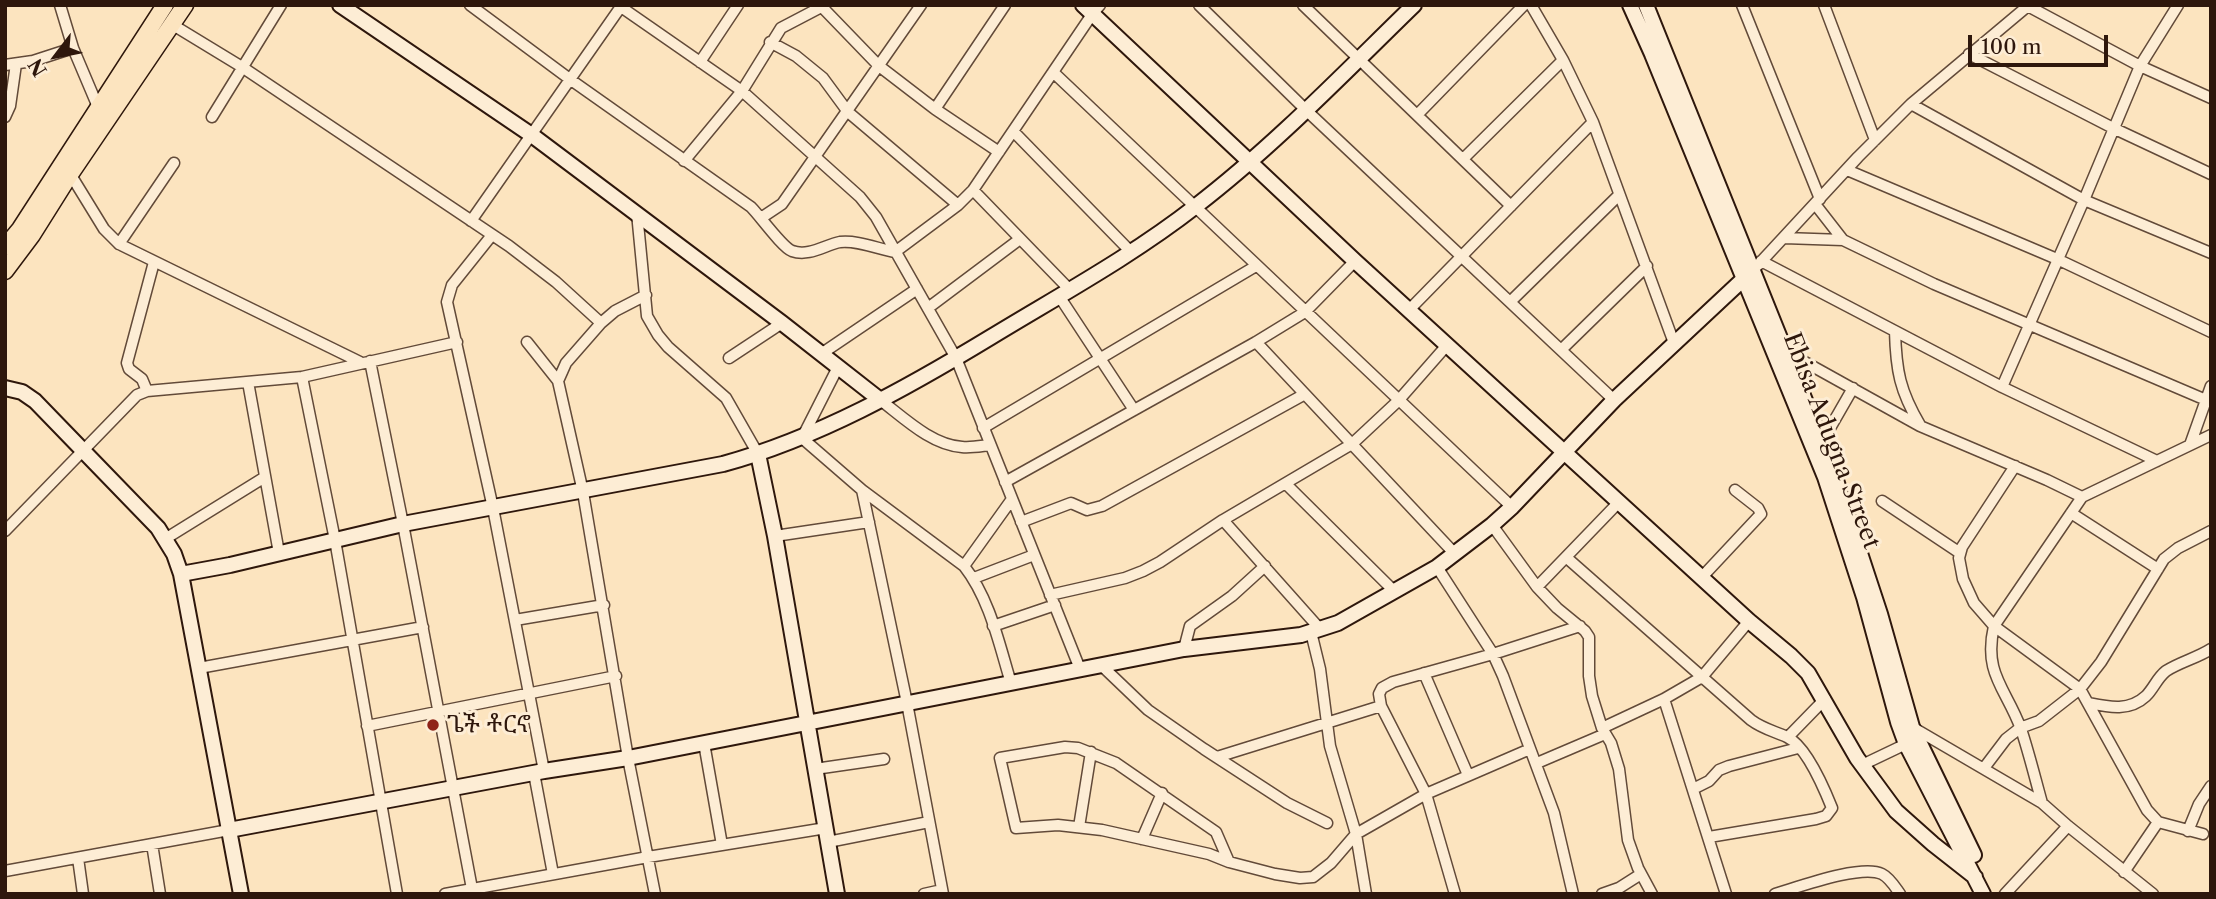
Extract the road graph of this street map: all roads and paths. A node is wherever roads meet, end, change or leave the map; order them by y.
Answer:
1 (60, 5) edge
2 (165, 5) edge
3 (185, 5) edge
4 (281, 5) edge
5 (341, 5) edge
6 (470, 5) edge
7 (738, 5) edge
8 (921, 5) edge
9 (1005, 5) edge
10 (1199, 5) edge
11 (1303, 5) edge
12 (1414, 5) edge
13 (1524, 5) edge
14 (1531, 5) edge
15 (1630, 5) edge
16 (1646, 5) edge
17 (1742, 5) edge
18 (1824, 5) edge
19 (621, 6) edge
20 (824, 6) edge
21 (2028, 6) edge
22 (2175, 6) edge
23 (1092, 8) edge
24 (173, 25) junction
25 (770, 42) junction
26 (74, 48) junction
27 (1969, 54) junction
28 (1359, 58) junction
29 (1563, 60) junction
30 (700, 62) junction
31 (16, 64) junction
32 (5, 65) edge
33 (880, 65) junction
34 (2140, 66) junction
35 (243, 67) junction
36 (1053, 72) junction
37 (571, 80) junction
38 (742, 91) junction
39 (2211, 98) edge
40 (1911, 104) junction
41 (98, 107) junction
42 (935, 109) junction
43 (1307, 111) junction
44 (848, 112) junction
45 (1418, 114) junction
46 (5, 117) edge
47 (212, 117) dead end
48 (1593, 122) junction
49 (2113, 128) junction
50 (1013, 131) junction
51 (533, 136) junction
52 (1875, 140) junction
53 (999, 152) junction
54 (814, 156) junction
55 (1463, 159) junction
56 (684, 161) junction
57 (1249, 161) junction
58 (174, 163) dead end
59 (65, 170) junction
60 (1847, 170) junction
61 (2211, 174) edge
62 (973, 190) junction
63 (1619, 195) junction
64 (2084, 200) junction
65 (1818, 201) junction
66 (958, 205) junction
67 (1196, 206) junction
68 (1511, 206) junction
69 (637, 213) junction
70 (761, 218) junction
71 (471, 222) junction
72 (492, 235) junction
73 (1784, 238) junction
74 (1020, 239) junction
75 (1843, 240) junction
76 (119, 244) junction
77 (5, 247) edge
78 (895, 251) junction
79 (1131, 252) junction
80 (2211, 253) edge
81 (1461, 256) junction
82 (2057, 259) junction
83 (1355, 261) junction
84 (155, 262) junction
85 (1256, 266) junction
86 (1647, 266) junction
87 (5, 271) edge
88 (1752, 271) junction
89 (917, 289) junction
90 (1064, 293) junction
91 (646, 295) junction
92 (1510, 302) junction
93 (928, 308) junction
94 (1409, 310) junction
95 (1305, 312) junction
96 (601, 323) junction
97 (782, 323) junction
98 (2030, 323) junction
99 (1895, 331) junction
100 (2211, 331) edge
101 (457, 342) junction
102 (527, 342) dead end
103 (1256, 342) junction
104 (1674, 343) junction
105 (1448, 344) junction
106 (1561, 350) junction
107 (1783, 350) junction
108 (821, 354) junction
109 (729, 358) dead end
110 (956, 358) junction
111 (1101, 359) junction
112 (365, 362) junction
113 (838, 367) junction
114 (302, 377) junction
115 (558, 381) junction
116 (248, 382) junction
117 (2211, 386) edge
118 (2002, 387) junction
119 (5, 388) edge
120 (1853, 388) junction
121 (147, 391) junction
122 (1305, 394) junction
123 (879, 400) junction
124 (1614, 400) junction
125 (2206, 400) junction
126 (1398, 401) junction
127 (1133, 410) junction
128 (1920, 425) junction
129 (983, 428) junction
130 (2211, 435) edge
131 (802, 438) junction
132 (1822, 442) junction
133 (1352, 444) junction
134 (990, 445) junction
135 (2190, 445) junction
136 (82, 450) junction
137 (1564, 451) junction
138 (758, 454) junction
139 (2157, 461) junction
140 (2015, 466) junction
141 (265, 477) junction
142 (1005, 482) junction
143 (1286, 484) junction
144 (1735, 489) dead end
145 (862, 490) junction
146 (583, 492) junction
147 (2082, 497) junction
148 (1012, 499) junction
149 (1882, 501) dead end
150 (1619, 502) junction
151 (1512, 507) junction
152 (494, 509) junction
153 (2071, 513) junction
154 (1223, 520) junction
155 (869, 522) junction
156 (1021, 522) junction
157 (404, 524) junction
158 (1492, 525) junction
159 (5, 531) edge
160 (2211, 531) edge
161 (775, 536) junction
162 (165, 540) junction
163 (335, 540) junction
164 (279, 553) junction
165 (1961, 553) junction
166 (1455, 554) junction
167 (1034, 555) junction
168 (1566, 558) junction
169 (964, 566) junction
170 (1265, 566) junction
171 (1437, 568) junction
172 (2158, 569) junction
173 (181, 574) junction
174 (1702, 577) junction
175 (974, 578) junction
176 (1536, 587) junction
177 (1395, 592) junction
178 (1052, 600) junction
179 (604, 605) junction
180 (515, 620) junction
181 (1749, 621) junction
182 (993, 626) junction
183 (1580, 626) junction
184 (1994, 626) junction
185 (423, 627) junction
186 (1315, 630) junction
187 (353, 640) junction
188 (1184, 649) junction
189 (2211, 649) edge
190 (1493, 654) junction
191 (1102, 666) junction
192 (199, 668) junction
193 (1080, 670) junction
194 (1424, 673) junction
195 (616, 676) junction
196 (1702, 677) junction
197 (1012, 683) junction
198 (2080, 688) junction
199 (529, 694) junction
200 (1664, 699) junction
201 (1825, 699) junction
202 (907, 703) junction
203 (2088, 703) junction
204 (1381, 706) junction
205 (439, 711) junction
206 (807, 722) junction
207 (1327, 724) junction
208 (1905, 725) junction
209 (368, 726) junction
210 (2020, 728) junction
211 (1603, 731) junction
212 (1788, 737) junction
213 (704, 743) junction
214 (1906, 744) junction
215 (1798, 748) junction
216 (1530, 749) junction
217 (1091, 752) junction
218 (1217, 757) junction
219 (628, 758) junction
220 (884, 759) dead end
221 (1537, 763) junction
222 (1863, 765) junction
223 (1984, 768) junction
224 (816, 769) junction
225 (539, 772) junction
226 (1468, 775) junction
227 (2211, 786) edge
228 (454, 788) junction
229 (1693, 789) junction
230 (1162, 793) junction
231 (1426, 794) junction
232 (381, 802) junction
233 (2042, 803) junction
234 (929, 822) junction
235 (2158, 822) junction
236 (1327, 823) dead end
237 (1079, 827) junction
238 (2068, 827) junction
239 (229, 830) junction
240 (2188, 831) junction
241 (1356, 834) junction
242 (2203, 834) dead end
243 (827, 835) junction
244 (1709, 837) junction
245 (1142, 839) junction
246 (152, 844) junction
247 (722, 845) junction
248 (648, 856) junction
249 (78, 858) junction
250 (1228, 862) junction
251 (5, 871) edge
252 (2124, 872) junction
253 (553, 874) junction
254 (1641, 874) junction
255 (1975, 877) junction
256 (472, 891) edge
257 (942, 892) edge
258 (83, 894) edge
259 (160, 894) edge
260 (241, 894) edge
261 (397, 894) edge
262 (445, 894) edge
263 (655, 894) edge
264 (837, 894) edge
265 (924, 894) edge
266 (1366, 894) edge
267 (1455, 894) edge
268 (1573, 894) edge
269 (1602, 894) edge
270 (1652, 894) edge
271 (1726, 894) edge
272 (1776, 894) edge
273 (1900, 894) edge
274 (1983, 894) edge
275 (1993, 894) edge
276 (2005, 894) edge
277 (2153, 894) edge

1 - 26 street
2 - 41 main road
3 - 24 main road
4 - 35 street
5 - 51 street
6 - 37 street
7 - 30 street
8 - 33 street
9 - 42 street
10 - 43 street
11 - 28 street
12 - 28 street
13 - 45 street
14 - 29 street
15 - 88 street, Ebisa Adugna Street
16 - 88 street, Ebisa Adugna Street
17 - 65 street
18 - 52 street
19 - 30 street
19 - 37 street
20 - 25 street
20 - 33 street
21 - 27 street
21 - 34 street
22 - 34 street
23 - 36 street
23 - 57 street
24 - 35 street
24 - 59 main road
25 - 38 street
25 - 44 street
26 - 31 street
26 - 41 street
27 - 40 street
27 - 49 street
28 - 43 street
28 - 45 street
29 - 48 street
29 - 55 street
30 - 38 street
31 - 32 street
31 - 46 street
33 - 42 street
33 - 44 street
34 - 39 street
34 - 49 street
35 - 47 street
35 - 71 street
36 - 50 street
36 - 67 street
37 - 51 street
37 - 56 street
38 - 54 street
38 - 56 street
40 - 52 street
40 - 64 street
41 - 59 main road
42 - 53 street
43 - 57 street
43 - 81 street
44 - 54 street
44 - 66 street
45 - 55 street
48 - 63 street
48 - 68 street
49 - 61 street
49 - 64 street
50 - 53 street
50 - 79 street
51 - 69 street
51 - 71 street
52 - 60 street
53 - 62 street
54 - 70 street
54 - 78 street
55 - 68 street
56 - 70 street
57 - 67 street
57 - 83 street
58 - 76 street
59 - 76 street
59 - 77 main road
59 - 87 main road
60 - 65 street
60 - 82 street
62 - 66 street
62 - 74 street
63 - 86 street
63 - 92 street
64 - 80 street
64 - 82 street
65 - 73 street
65 - 75 street
66 - 78 street
67 - 79 street
67 - 85 street
68 - 81 street
69 - 91 street
69 - 97 street
70 - 78 street
71 - 72 street
72 - 96 street
72 - 101 street
73 - 75 street
73 - 88 street
74 - 90 street
74 - 93 street
75 - 98 street
76 - 84 street
78 - 89 street
79 - 90 street
81 - 92 street
81 - 94 street
82 - 98 street
82 - 100 street
83 - 94 street
83 - 95 street
84 - 112 street
84 - 121 street
85 - 95 street
85 - 111 street
86 - 104 street
86 - 106 street
88 - 99 street
88 - 104 street
88 - 107 street, Ebisa Adugna Street
88 - 208 street, Ebisa Adugna Street
89 - 93 street
89 - 108 street
90 - 110 street
90 - 111 street
91 - 96 street
91 - 138 street
92 - 106 street
93 - 110 street
94 - 105 street
95 - 103 street
95 - 126 street
96 - 115 street
97 - 108 street
97 - 109 street
98 - 118 street
98 - 125 street
99 - 118 street
99 - 128 street
101 - 112 street
101 - 152 street
102 - 115 street
103 - 122 street
103 - 127 street
104 - 124 street
105 - 126 street
105 - 137 street
106 - 124 street
107 - 120 street
107 - 132 street, Ebisa Adugna Street
108 - 113 street
110 - 123 street
110 - 129 street
111 - 127 street
111 - 129 street
112 - 114 street
112 - 157 street
113 - 123 street
113 - 131 street
114 - 116 street
114 - 163 street
115 - 146 street
116 - 121 street
116 - 141 street
117 - 125 street
118 - 139 street
119 - 136 street
120 - 128 street
120 - 132 street
121 - 136 street
122 - 133 street
122 - 156 street
123 - 131 street
123 - 134 street
124 - 137 street
125 - 135 street
126 - 133 street
126 - 151 street
127 - 142 street
128 - 140 street
129 - 134 street
130 - 135 street
131 - 138 street
131 - 145 street
132 - 208 street, Ebisa Adugna Street
133 - 143 street
133 - 166 street
134 - 142 street
135 - 139 street
136 - 159 street
136 - 162 street
137 - 150 street
137 - 151 street
138 - 146 street
138 - 161 street
139 - 147 street
140 - 147 street
140 - 165 street
141 - 162 street
141 - 164 street
142 - 148 street
143 - 154 street
143 - 177 street
144 - 174 street
145 - 155 street
145 - 169 street
146 - 152 street
146 - 179 street
147 - 153 street
148 - 156 street
148 - 169 street
149 - 165 street
150 - 168 street
150 - 174 street
151 - 158 street
152 - 157 street
152 - 180 street
153 - 172 street
153 - 184 street
154 - 170 street
154 - 178 street
155 - 161 street
155 - 202 street
156 - 167 street
157 - 163 street
157 - 185 street
158 - 166 street
158 - 176 street
160 - 172 street
161 - 206 street
162 - 173 street
163 - 164 street
163 - 187 street
164 - 173 street
165 - 184 street
166 - 171 street
167 - 175 street
167 - 178 street
168 - 176 street
168 - 196 street
169 - 175 street
170 - 186 street
170 - 188 street
171 - 177 street
171 - 190 street
172 - 198 street
173 - 192 street
174 - 181 street
175 - 182 street
176 - 183 street
177 - 186 street
178 - 182 street
178 - 193 street
179 - 180 street
179 - 195 street
180 - 199 street
181 - 196 street
181 - 201 street
182 - 197 street
183 - 190 street
183 - 211 street
184 - 198 street
184 - 210 street
185 - 187 street
185 - 205 street
186 - 188 street
186 - 207 street
187 - 192 street
187 - 209 street
188 - 191 street
189 - 203 street
190 - 194 street
190 - 216 street
191 - 193 street
191 - 218 street
192 - 239 street
193 - 197 street
194 - 204 street
194 - 226 street
195 - 199 street
195 - 219 street
196 - 200 street
196 - 212 street
197 - 202 street
198 - 203 street
198 - 210 street
199 - 205 street
199 - 225 street
200 - 211 street
200 - 229 street
201 - 212 street
201 - 222 street
202 - 206 street
202 - 234 street
203 - 235 street
204 - 207 street
204 - 231 street
205 - 209 street
205 - 228 street
206 - 213 street
206 - 224 street
207 - 218 street
207 - 241 street
208 - 214 street, Ebisa Adugna Street
208 - 223 street
208 - 275 street, Ebisa Adugna Street
209 - 232 street
210 - 223 street
210 - 233 street
211 - 221 street
211 - 254 street
212 - 215 street
213 - 219 street
213 - 247 street
214 - 222 street
214 - 255 street, Ebisa Adugna Street
215 - 229 street
215 - 244 street
216 - 221 street
216 - 226 street
217 - 230 street
217 - 237 street
217 - 237 street
218 - 236 street
219 - 225 street
219 - 248 street
220 - 224 street
221 - 268 street
222 - 255 street
223 - 233 street
224 - 243 street
225 - 228 street
225 - 253 street
226 - 231 street
227 - 240 street
228 - 232 street
228 - 256 street
229 - 244 street
230 - 245 street
230 - 250 street
231 - 241 street
231 - 267 street
232 - 239 street
232 - 261 street
233 - 238 street
234 - 243 street
234 - 257 street
235 - 240 street
235 - 252 street
237 - 245 street
238 - 252 street
238 - 276 street
239 - 246 street
239 - 260 street
240 - 242 street
241 - 250 street
241 - 266 street
243 - 247 street
243 - 264 street
244 - 271 street
245 - 250 street
246 - 249 street
246 - 259 street
247 - 248 street
248 - 253 street
248 - 263 street
249 - 251 street
249 - 258 street
252 - 277 street
253 - 256 street
254 - 269 street
254 - 270 street
255 - 274 street, Ebisa Adugna Street
256 - 262 street
257 - 265 street
272 - 273 street

